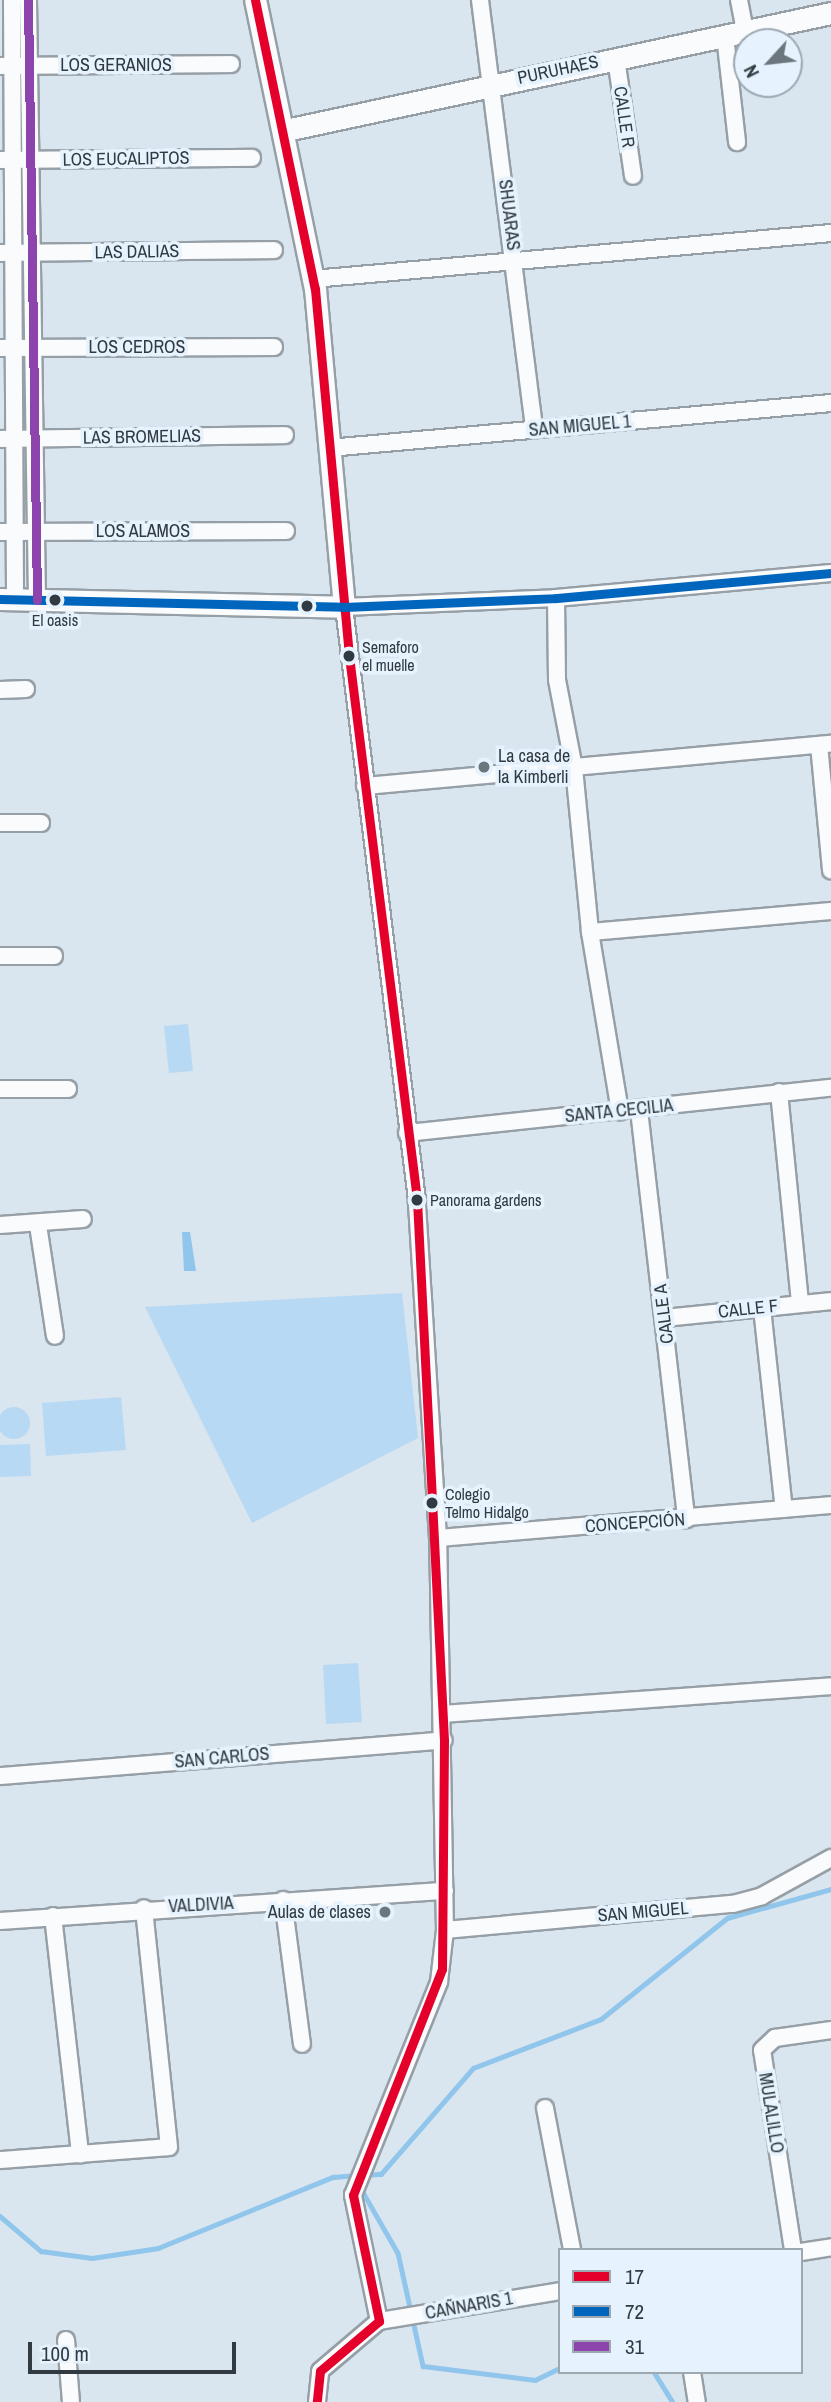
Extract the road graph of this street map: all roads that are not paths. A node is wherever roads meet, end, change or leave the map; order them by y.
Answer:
1 (12, 0) edge
2 (28, 0) edge
3 (255, 0) edge
4 (480, 0) edge
5 (739, 0) edge
6 (831, 13) edge
7 (736, 28) edge
8 (759, 28) edge
9 (733, 33) edge
10 (616, 58) junction
11 (231, 64) dead end
12 (6, 66) edge
13 (29, 66) junction
14 (492, 84) junction
15 (736, 98) edge
16 (286, 130) junction
17 (737, 142) dead end
18 (252, 158) dead end
19 (6, 160) edge
20 (30, 160) junction
21 (632, 176) dead end
22 (831, 233) edge
23 (274, 250) dead end
24 (6, 253) edge
25 (31, 253) junction
26 (514, 260) junction
27 (313, 279) junction
28 (274, 347) dead end
29 (6, 348) edge
30 (32, 348) junction
31 (831, 403) edge
32 (534, 430) junction
33 (285, 435) dead end
34 (33, 438) junction
35 (6, 439) edge
36 (329, 448) junction
37 (286, 531) dead end
38 (6, 532) edge
39 (34, 532) junction
40 (831, 573) edge
41 (556, 598) junction
42 (17, 599) edge
43 (344, 607) junction
44 (0, 690) edge
45 (26, 690) dead end
46 (825, 745) edge
47 (573, 768) junction
48 (365, 786) junction
49 (0, 823) edge
50 (41, 823) dead end
51 (831, 870) edge
52 (831, 911) edge
53 (590, 932) junction
54 (0, 956) edge
55 (54, 956) dead end
56 (831, 1088) edge
57 (68, 1089) dead end
58 (0, 1090) edge
59 (779, 1092) junction
60 (639, 1110) junction
61 (620, 1112) junction
62 (407, 1133) junction
63 (83, 1219) dead end
64 (0, 1225) edge
65 (38, 1225) junction
66 (831, 1301) edge
67 (800, 1304) junction
68 (762, 1308) junction
69 (664, 1318) junction
70 (55, 1336) dead end
71 (831, 1505) edge
72 (784, 1509) junction
73 (686, 1519) junction
74 (438, 1538) junction
75 (831, 1686) edge
76 (443, 1714) junction
77 (444, 1740) junction
78 (0, 1776) edge
79 (831, 1858) edge
80 (445, 1891) junction
81 (283, 1900) junction
82 (144, 1908) junction
83 (53, 1916) junction
84 (0, 1921) edge
85 (445, 1930) junction
86 (831, 2030) edge
87 (302, 2044) dead end
88 (545, 2108) dead end
89 (80, 2154) junction
90 (0, 2160) edge
91 (831, 2247) edge
92 (572, 2248) edge
93 (793, 2248) edge
94 (803, 2252) edge
95 (558, 2291) edge
96 (379, 2321) junction
97 (66, 2340) dead end
98 (692, 2374) edge
99 (71, 2402) edge
100 (317, 2402) edge
101 (697, 2402) edge

1 - 12 street
2 - 13 street
3 - 16 street
4 - 14 street, SHUARAS
5 - 7 street
6 - 8 street, PURUHAES
9 - 10 street, PURUHAES
10 - 14 street, PURUHAES
10 - 21 street, CALLE R
11 - 13 street, LOS GERANIOS
12 - 13 street, LOS GERANIOS
12 - 19 street
13 - 20 street
14 - 16 street, PURUHAES
14 - 26 street, SHUARAS
15 - 17 street
16 - 27 street
18 - 20 street, LOS EUCALIPTOS
19 - 20 street, LOS EUCALIPTOS
19 - 24 street
20 - 25 street
22 - 26 street
23 - 25 street, LAS DALIAS
24 - 25 street, LAS DALIAS
24 - 29 street
25 - 30 street
26 - 27 street
26 - 32 street, SHUARAS
27 - 36 street
28 - 30 street, LOS CEDROS
29 - 30 street, LOS CEDROS
29 - 35 street
30 - 34 street
31 - 32 street, SAN MIGUEL 1
32 - 36 street, SAN MIGUEL 1
33 - 34 street, LAS BROMELIAS
34 - 35 street, LAS BROMELIAS
34 - 39 street
35 - 38 street
36 - 43 street
37 - 39 street, LOS ALAMOS
38 - 39 street, LOS ALAMOS
38 - 42 street
39 - 42 street
40 - 41 street
41 - 43 street
41 - 47 street
42 - 43 street
43 - 48 street
44 - 45 street
46 - 47 street
46 - 51 street
47 - 48 street
47 - 53 street
48 - 62 street
49 - 50 street
52 - 53 street
53 - 61 street
54 - 55 street
56 - 59 street, SANTA CECILIA
57 - 58 street
59 - 60 street, SANTA CECILIA
59 - 67 street
60 - 61 street, SANTA CECILIA
60 - 69 street, CALLE A
61 - 62 street, SANTA CECILIA
62 - 74 street
63 - 65 street
64 - 65 street
65 - 70 street
66 - 67 street, CALLE F
67 - 68 street, CALLE F
68 - 69 street, CALLE F
68 - 72 street
69 - 73 street, CALLE A
71 - 72 street, CONCEPCIÓN
72 - 73 street, CONCEPCIÓN
73 - 74 street, CONCEPCIÓN
74 - 76 street
75 - 76 street
76 - 77 street
77 - 78 street, SAN CARLOS
77 - 80 street
79 - 85 street, SAN MIGUEL
80 - 81 street, VALDIVIA
80 - 85 street
81 - 82 street, VALDIVIA
81 - 87 street
82 - 83 street, VALDIVIA
82 - 89 street
83 - 84 street, VALDIVIA
83 - 89 street
85 - 96 street
86 - 93 street, MULALILLO
88 - 92 street
89 - 90 street
91 - 94 street
95 - 96 street, CAÑNARIS 1
96 - 100 street
97 - 99 street
98 - 101 street

